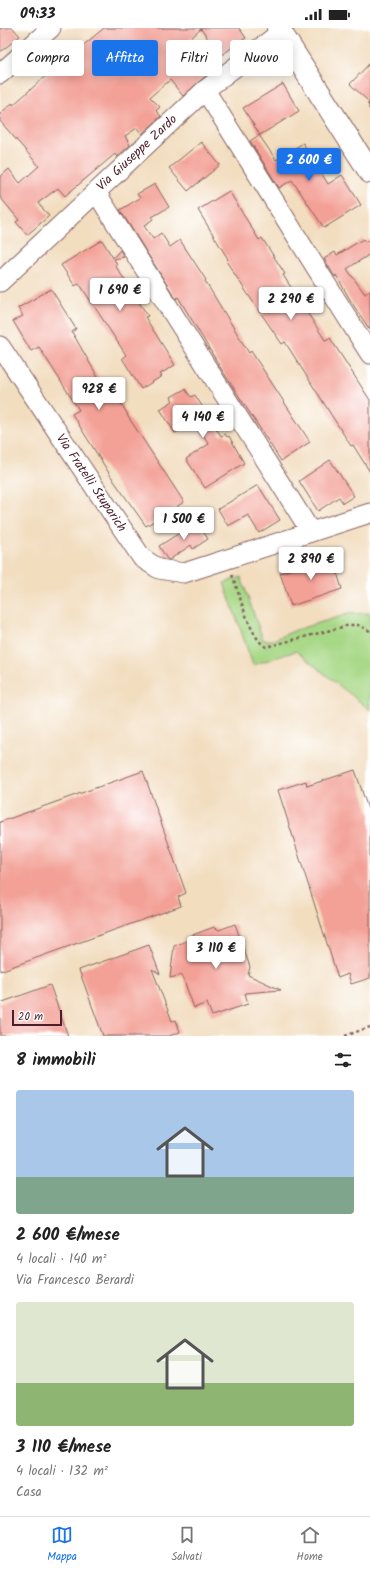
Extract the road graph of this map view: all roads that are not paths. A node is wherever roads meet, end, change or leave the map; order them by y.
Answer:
1 (51, 28) edge
2 (279, 30) edge
3 (0, 74) edge
4 (205, 90) junction
5 (370, 172) edge
6 (96, 192) junction
7 (0, 282) edge
8 (0, 346) edge
9 (370, 354) edge
10 (370, 513) edge
11 (311, 532) junction

1 - 3 street
2 - 4 street, Via Giuseppe Zardo
2 - 5 street
4 - 6 street, Via Giuseppe Zardo
4 - 9 street
6 - 7 street, Via Giuseppe Zardo
6 - 11 street
8 - 11 street, Via Fratelli Stuparich
10 - 11 street, Via Fratelli Stuparich

